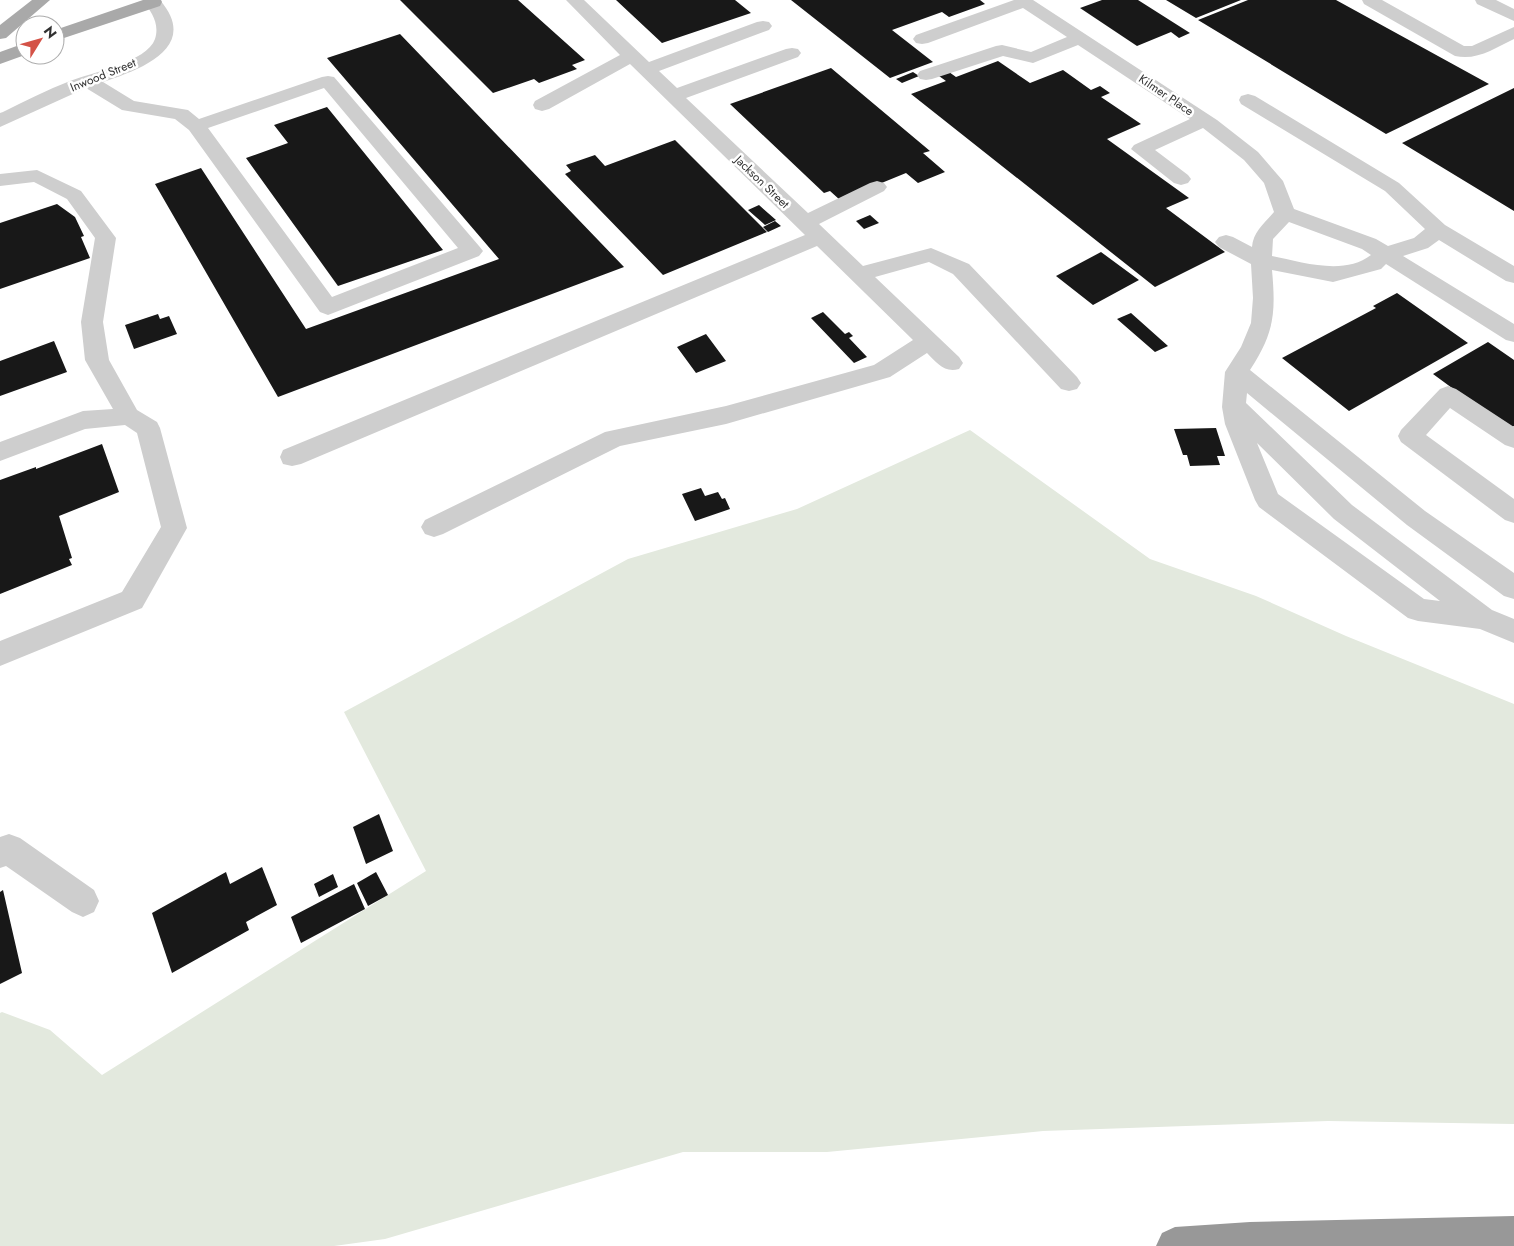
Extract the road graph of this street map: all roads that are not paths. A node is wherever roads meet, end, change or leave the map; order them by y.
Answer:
1 (42, 0) edge
2 (574, 0) edge
3 (1370, 0) edge
4 (1483, 0) edge
5 (154, 1) edge
6 (1023, 1) edge
7 (1514, 16) edge
8 (763, 26) dead end
9 (65, 32) edge
10 (1514, 32) edge
11 (0, 34) edge
12 (1080, 38) junction
13 (922, 39) dead end
14 (15, 52) edge
15 (792, 53) dead end
16 (631, 56) junction
17 (0, 59) edge
18 (646, 70) junction
19 (926, 75) dead end
20 (88, 81) junction
21 (673, 96) junction
22 (1248, 100) dead end
23 (542, 105) dead end
24 (1204, 120) junction
25 (0, 121) edge
26 (196, 126) junction
27 (1181, 179) dead end
28 (0, 180) edge
29 (877, 187) dead end
30 (1285, 213) junction
31 (811, 230) junction
32 (1438, 230) junction
33 (1226, 242) dead end
34 (1385, 254) junction
35 (1261, 261) junction
36 (858, 274) junction
37 (1514, 276) edge
38 (1514, 334) edge
39 (928, 341) junction
40 (952, 363) dead end
41 (1237, 372) junction
42 (1069, 383) dead end
43 (1234, 407) junction
44 (129, 416) junction
45 (1514, 439) edge
46 (0, 452) edge
47 (292, 457) dead end
48 (1514, 513) edge
49 (434, 527) dead end
50 (1514, 588) edge
51 (1482, 618) junction
52 (1514, 631) edge
53 (0, 654) edge
54 (0, 853) edge
55 (83, 901) dead end
56 (1514, 1234) edge
57 (1175, 1246) edge

1 - 11 main road
2 - 16 street, Jackson Street
3 - 10 street
4 - 7 street
5 - 9 main road
5 - 20 street, Inwood Street
6 - 12 street, Kilmer Place
6 - 13 street
8 - 18 street
12 - 19 street
12 - 24 street, Kilmer Place
14 - 17 main road
15 - 21 street
16 - 18 street, Jackson Street
16 - 23 street
18 - 21 street, Jackson Street
20 - 25 street, Inwood Street
20 - 26 street
21 - 31 street, Jackson Street
22 - 32 street
24 - 27 street
24 - 30 street, Kilmer Place
26 - 26 street
28 - 44 street
29 - 31 street
30 - 34 street
30 - 35 street
31 - 36 street, Jackson Street
31 - 47 street
32 - 34 street
32 - 37 street
33 - 35 street
34 - 35 street
34 - 38 street
35 - 41 street
36 - 39 street, Jackson Street
36 - 42 street
39 - 40 street, Jackson Street
39 - 49 street
41 - 43 street
41 - 50 street
43 - 51 street
43 - 51 street
44 - 46 street
44 - 53 street
45 - 48 street
51 - 52 street
54 - 55 street
56 - 57 highway

